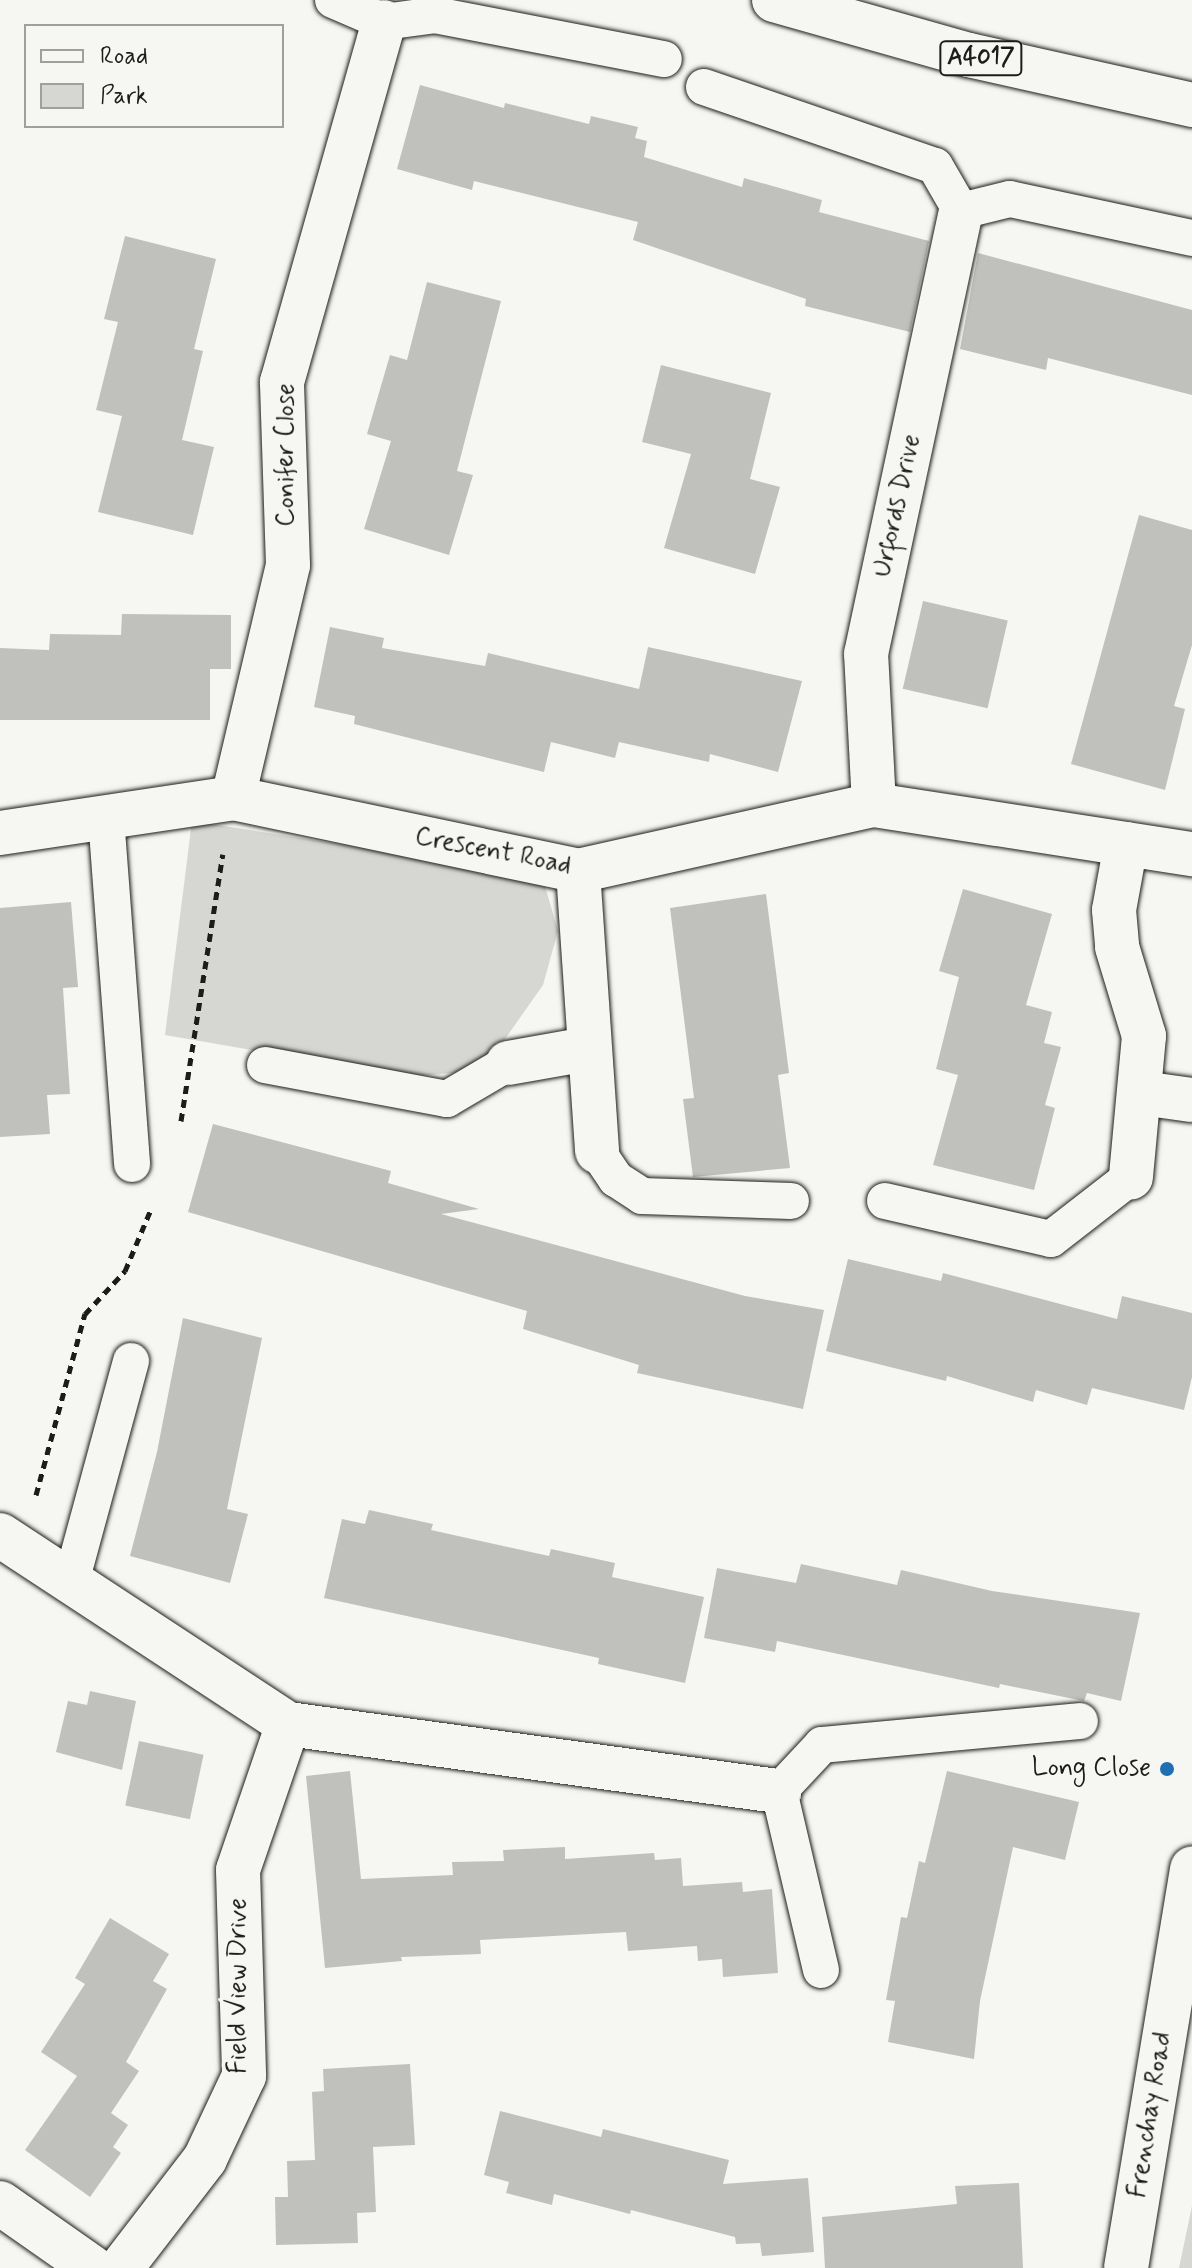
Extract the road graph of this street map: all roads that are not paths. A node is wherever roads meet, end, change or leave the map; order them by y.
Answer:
1 (333, 0) edge
2 (774, 0) edge
3 (384, 22) junction
4 (664, 59) dead end
5 (704, 87) dead end
6 (1192, 105) edge
7 (961, 211) junction
8 (1192, 238) edge
9 (233, 798) junction
10 (874, 805) junction
11 (106, 817) junction
12 (0, 833) edge
13 (1126, 844) junction
14 (1192, 854) edge
15 (578, 871) junction
16 (587, 1049) junction
17 (508, 1063) joint
18 (265, 1065) dead end
19 (1142, 1093) junction
20 (1192, 1100) edge
21 (597, 1151) joint
22 (132, 1164) dead end
23 (1131, 1177) joint
24 (791, 1201) dead end
25 (885, 1201) dead end
26 (131, 1361) dead end
27 (0, 1535) edge
28 (71, 1582) junction
29 (1080, 1721) dead end
30 (288, 1724) junction
31 (779, 1791) junction
32 (1192, 1868) edge
33 (821, 1970) dead end
34 (1179, 2027) edge
35 (0, 2203) edge
36 (93, 2268) edge
37 (121, 2268) edge
38 (1126, 2268) edge

1 - 3 lane
2 - 6 street, A4017
3 - 4 lane
3 - 9 street, Conifer Close
5 - 7 lane
7 - 8 lane
7 - 10 street, Urfords Drive
9 - 11 street, Crescent Road
9 - 15 street, Crescent Road
10 - 13 street, Crescent Road
10 - 15 street, Crescent Road
11 - 12 street, Crescent Road
11 - 22 lane
13 - 14 street, Crescent Road
13 - 19 street
15 - 16 street
16 - 17 street
16 - 21 street
17 - 18 lane
19 - 20 street
19 - 23 street
21 - 24 lane
23 - 25 lane
26 - 28 lane
27 - 28 street
28 - 30 street
29 - 31 lane
30 - 31 street
30 - 37 street, Field View Drive
31 - 33 lane
32 - 34 street, Frenchay Road
34 - 38 street, Frenchay Road
35 - 36 street

